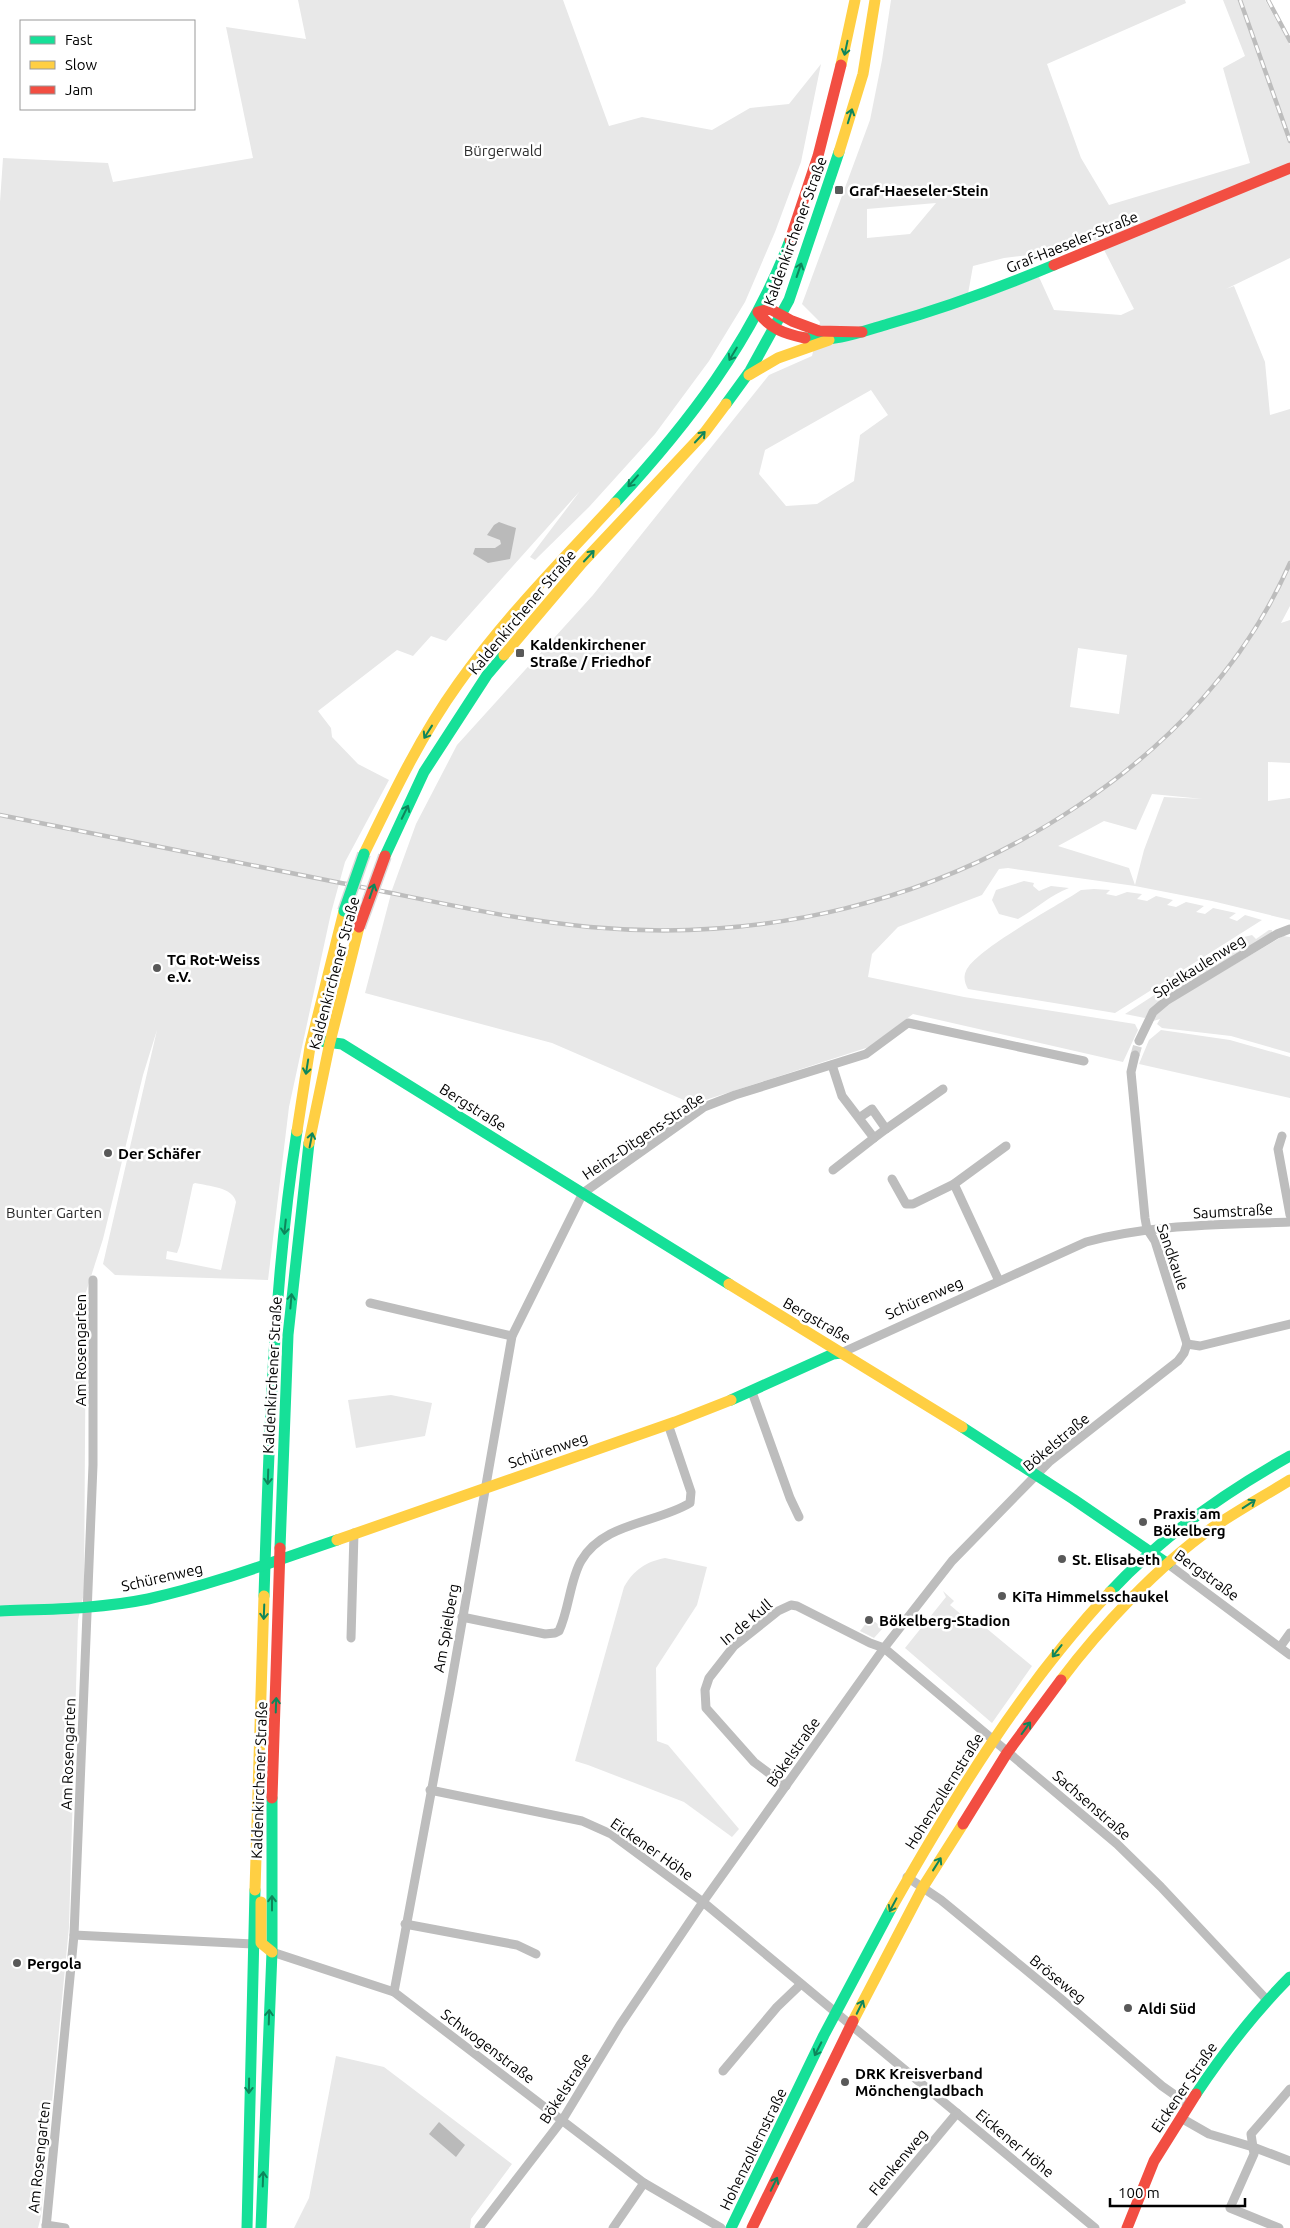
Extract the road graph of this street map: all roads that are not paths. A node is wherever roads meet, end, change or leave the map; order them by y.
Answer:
1 (855, 0) edge
2 (875, 0) edge
3 (1290, 168) edge
4 (758, 312) junction
5 (781, 315) junction
6 (775, 328) junction
7 (862, 332) junction
8 (829, 340) junction
9 (746, 378) junction
10 (1290, 930) edge
11 (312, 1040) junction
12 (1139, 1041) tunnel mouth
13 (330, 1042) junction
14 (1135, 1055) tunnel mouth
15 (1084, 1061) dead end
16 (832, 1064) junction
17 (943, 1089) dead end
18 (859, 1118) junction
19 (886, 1129) junction
20 (1282, 1136) dead end
21 (874, 1138) junction
22 (1006, 1146) dead end
23 (833, 1170) dead end
24 (892, 1180) dead end
25 (954, 1184) junction
26 (583, 1193) junction
27 (1290, 1215) edge
28 (1290, 1222) edge
29 (1148, 1229) junction
30 (94, 1280) dead end
31 (999, 1281) junction
32 (370, 1303) dead end
33 (1290, 1324) edge
34 (512, 1336) junction
35 (1187, 1344) junction
36 (841, 1353) junction
37 (752, 1392) junction
38 (668, 1424) junction
39 (1290, 1456) edge
40 (1036, 1476) junction
41 (1290, 1480) edge
42 (486, 1487) junction
43 (799, 1516) dead end
44 (354, 1533) junction
45 (1151, 1552) junction
46 (279, 1560) junction
47 (266, 1563) junction
48 (1168, 1564) junction
49 (88, 1607) junction
50 (0, 1611) edge
51 (462, 1617) junction
52 (1290, 1633) edge
53 (351, 1638) dead end
54 (1280, 1647) junction
55 (884, 1648) junction
56 (1290, 1656) edge
57 (993, 1740) junction
58 (1007, 1753) junction
59 (786, 1786) junction
60 (430, 1790) junction
61 (258, 1826) junction
62 (907, 1877) junction
63 (923, 1887) junction
64 (703, 1902) junction
65 (405, 1924) junction
66 (74, 1935) junction
67 (252, 1944) junction
68 (272, 1952) junction
69 (536, 1954) dead end
70 (1288, 1982) edge
71 (801, 1984) junction
72 (394, 1992) junction
73 (1267, 2000) junction
74 (836, 2014) junction
75 (852, 2025) junction
76 (723, 2071) dead end
77 (1290, 2088) edge
78 (1188, 2105) junction
79 (957, 2112) junction
80 (1182, 2118) junction
81 (563, 2119) junction
82 (1253, 2146) junction
83 (1290, 2161) edge
84 (644, 2183) junction
85 (46, 2227) edge
86 (65, 2228) edge
87 (247, 2228) edge
88 (261, 2228) edge
89 (479, 2228) edge
90 (613, 2228) edge
91 (721, 2228) edge
92 (731, 2228) edge
93 (752, 2228) edge
94 (861, 2228) edge
95 (1095, 2228) edge
96 (1127, 2228) edge
97 (1280, 2228) edge

1 -> 4 main road, Kaldenkirchener Straße
5 -> 2 main road, Kaldenkirchener Straße
3 - 7 main road, Graf-Haeseler-Straße
4 - 5 main road, Graf-Haeseler-Straße
4 - 6 main road, Graf-Haeseler-Straße
4 -> 11 main road, Kaldenkirchener Straße, bridge
5 - 6 main road, Kaldenkirchener Straße
5 - 7 main road, Graf-Haeseler-Straße
6 - 8 main road, Graf-Haeseler-Straße
6 - 9 main road, Kaldenkirchener Straße
7 - 8 main road, Graf-Haeseler-Straße
8 - 9 main road
13 -> 9 main road, Kaldenkirchener Straße, bridge
10 - 12 street, Spielkaulenweg
11 - 13 main road, Bergstraße
11 -> 47 main road, Kaldenkirchener Straße
13 - 26 main road, Bergstraße
46 -> 13 main road, Kaldenkirchener Straße
14 - 29 street, Sandkaule
15 - 16 street, Heinz-Ditgens-Straße
16 - 18 street
16 - 26 street, Heinz-Ditgens-Straße
17 - 19 street
18 - 19 street
18 - 21 street
19 - 21 street
20 - 27 street, Saumstraße
21 - 23 street
22 - 25 street
24 - 25 street
25 - 31 street
26 - 34 street, Am Spielberg
26 - 36 main road, Bergstraße
28 - 29 street, Saumstraße
29 - 31 street, Schürenweg
29 - 35 street, Sandkaule
30 - 49 street, Am Rosengarten
31 - 36 street, Schürenweg
32 - 34 street
33 - 35 street
34 - 42 street, Am Spielberg
35 - 40 street, Bökelstraße
36 - 37 main road, Schürenweg
36 - 40 main road, Bergstraße
37 - 38 main road, Schürenweg
37 - 43 street
38 - 42 main road, Schürenweg
38 - 51 street
39 - 45 main road, Hohenzollernstraße
40 - 45 main road, Bergstraße
40 - 55 street, Bökelstraße
48 -> 41 main road
42 - 44 main road, Schürenweg
42 - 51 street, Am Spielberg
44 - 46 main road, Schürenweg
44 - 53 street
45 - 48 main road, Bergstraße
45 -> 57 main road, Hohenzollernstraße
46 - 47 main road, Schürenweg
68 -> 46 main road, Kaldenkirchener Straße
47 - 49 main road, Schürenweg
47 -> 61 main road, Kaldenkirchener Straße
48 - 54 street, Bergstraße
58 -> 48 main road
49 - 50 main road, Schürenweg
49 - 66 street, Am Rosengarten
51 - 60 street, Am Spielberg
52 - 54 street
54 - 56 street, Bergstraße
55 - 57 street, Sachsenstraße
55 - 59 street, Bökelstraße
55 - 59 street, In de Kull
57 - 58 street, Sachsenstraße
57 - 62 main road, Hohenzollernstraße
63 -> 58 main road
58 - 73 street, Sachsenstraße
59 - 64 street, Bökelstraße
60 - 64 street, Eickener Höhe
60 - 65 street, Am Spielberg
61 - 67 main road, Kaldenkirchener Straße
61 - 68 main road, Kaldenkirchener Straße
62 - 63 street, Bröseweg
62 -> 74 main road, Hohenzollernstraße
75 -> 63 main road
63 - 78 street, Bröseweg
64 - 71 street, Eickener Höhe
64 - 81 street, Bökelstraße
65 - 69 street
65 - 72 street, Am Spielberg
66 - 67 street
66 - 85 street, Am Rosengarten
67 -> 87 main road, Kaldenkirchener Straße
68 - 72 street, Schwogenstraße
88 -> 68 main road, Kaldenkirchener Straße
70 - 73 main road, Eickener Straße
71 - 74 street, Eickener Höhe
71 - 76 street
72 - 81 street, Schwogenstraße
73 - 78 main road, Eickener Straße
74 - 75 street, Eickener Höhe
74 -> 92 main road, Hohenzollernstraße
75 - 79 street, Eickener Höhe
93 -> 75 main road
77 - 82 street
78 - 80 main road, Eickener Straße
79 - 94 street, Flenkenweg
79 - 95 street, Eickener Höhe
80 - 82 street
80 - 96 main road, Eickener Straße
81 - 84 street, Schwogenstraße
81 - 89 street, Bökelstraße
82 - 83 street
82 - 97 street
84 - 90 street
84 - 91 street, Schwogenstraße
85 - 86 street

